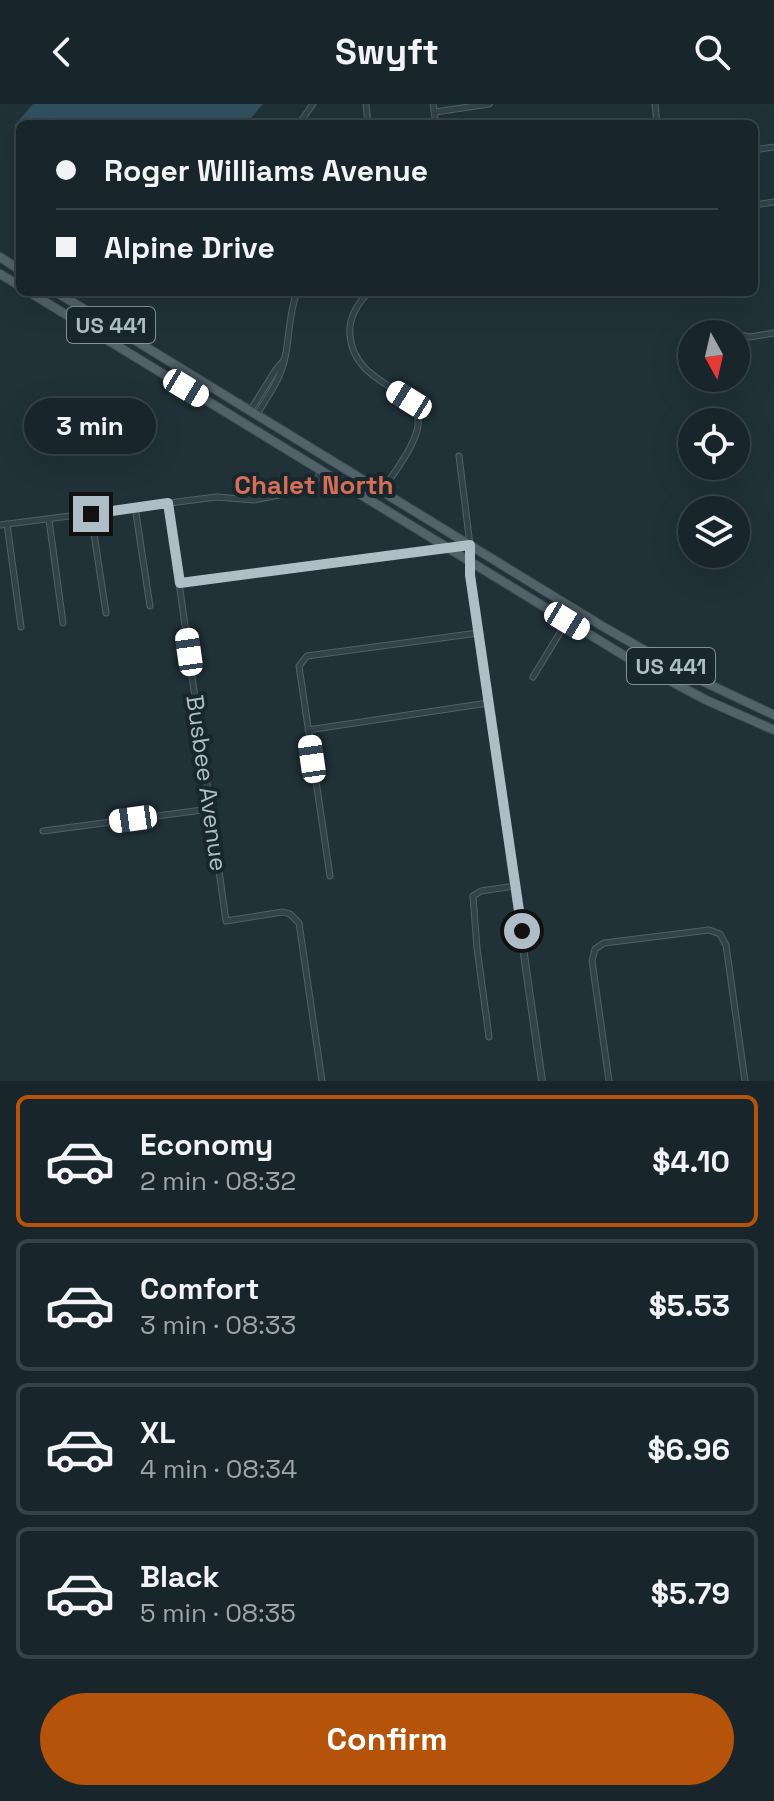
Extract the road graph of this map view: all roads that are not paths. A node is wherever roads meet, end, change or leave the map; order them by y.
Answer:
1 (433, 104) edge
2 (489, 104) edge
3 (435, 112) junction
4 (436, 120) edge
5 (36, 296) edge
6 (62, 296) edge
7 (296, 296) edge
8 (365, 296) edge
9 (774, 333) edge
10 (750, 337) edge
11 (147, 348) junction
12 (140, 360) junction
13 (254, 413) junction
14 (459, 456) dead end
15 (322, 471) junction
16 (382, 491) junction
17 (356, 492) junction
18 (168, 503) junction
19 (135, 507) junction
20 (91, 514) junction
21 (49, 520) junction
22 (3, 525) edge
23 (470, 545) junction
24 (447, 548) junction
25 (470, 562) junction
26 (180, 583) junction
27 (150, 606) dead end
28 (574, 610) junction
29 (106, 613) dead end
30 (567, 621) junction
31 (63, 623) dead end
32 (21, 627) dead end
33 (478, 633) junction
34 (683, 672) junction
35 (533, 677) dead end
36 (677, 685) junction
37 (488, 703) junction
38 (774, 715) edge
39 (308, 730) junction
40 (774, 730) edge
41 (210, 809) junction
42 (43, 831) dead end
43 (330, 876) dead end
44 (515, 886) junction
45 (489, 1037) dead end
46 (322, 1081) edge
47 (542, 1081) edge
48 (609, 1081) edge
49 (745, 1081) edge

1 - 3 street
2 - 3 street
3 - 4 street
5 - 12 main road, US 441
6 - 11 main road, US 441
7 - 13 street
8 - 16 street
9 - 10 street
11 - 12 main road
11 - 13 main road, US 441
12 - 15 main road, US 441
13 - 16 main road, US 441
14 - 23 street
15 - 17 main road, US 441
15 - 18 street
16 - 17 main road
16 - 23 main road, US 441
17 - 24 main road, US 441
18 - 19 street
18 - 26 street, Busbee Avenue
19 - 20 street
19 - 27 street
20 - 21 street
20 - 29 street
21 - 22 street
21 - 31 street
22 - 32 street
23 - 24 street
23 - 25 street
23 - 28 main road, US 441
24 - 25 main road, US 441
24 - 26 street
25 - 30 main road, US 441
25 - 33 street
26 - 41 street, Busbee Avenue
28 - 30 main road
28 - 34 main road, US 441
30 - 35 street
30 - 36 main road, US 441
33 - 37 street
33 - 39 street
34 - 36 main road
34 - 38 main road, US 441
36 - 40 main road, US 441
37 - 39 street
37 - 44 street
39 - 43 street
41 - 42 street
41 - 46 street, Busbee Avenue
44 - 45 street
44 - 47 street
48 - 49 street

